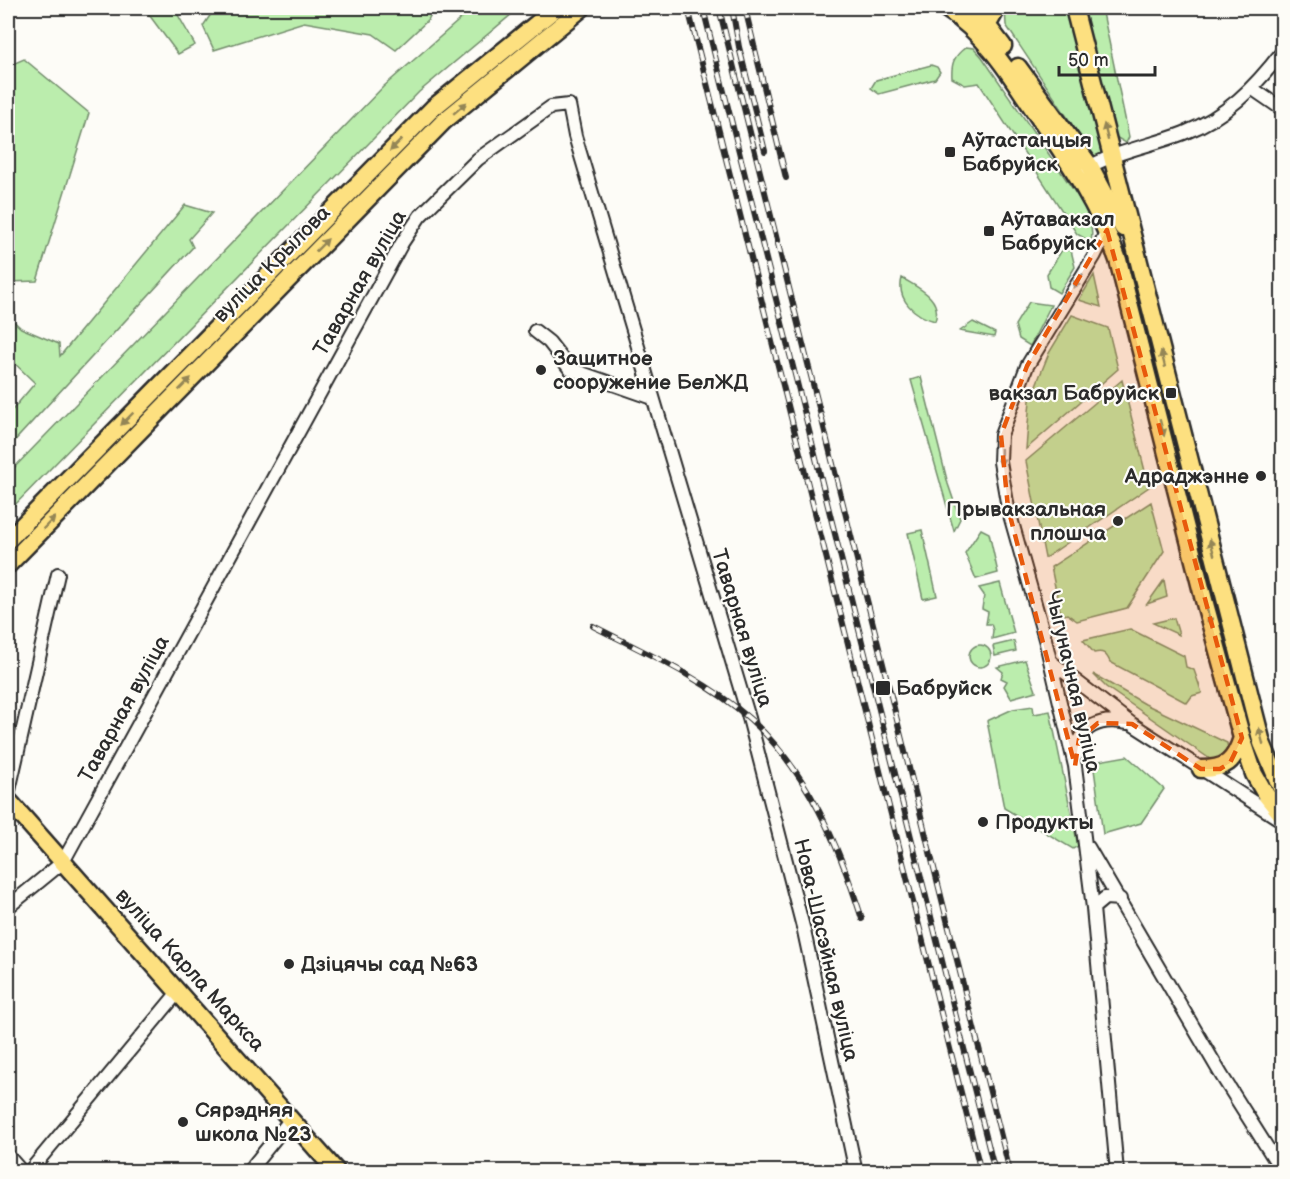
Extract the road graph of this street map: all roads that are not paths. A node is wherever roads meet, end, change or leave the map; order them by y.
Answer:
1 (556, 8) edge
2 (582, 8) edge
3 (997, 8) edge
4 (1074, 8) edge
5 (958, 10) edge
6 (984, 31) junction
7 (522, 44) junction
8 (1282, 52) edge
9 (1252, 89) junction
10 (1282, 109) edge
11 (1112, 156) junction
12 (1083, 170) junction
13 (1107, 230) junction
14 (1135, 250) junction
15 (535, 331) dead end
16 (653, 398) junction
17 (8, 540) edge
18 (8, 565) edge
19 (58, 574) dead end
20 (1050, 661) junction
21 (1132, 724) junction
22 (1242, 738) junction
23 (754, 739) joint
24 (1076, 766) junction
25 (1201, 769) junction
26 (1282, 790) edge
27 (8, 795) edge
28 (8, 800) edge
29 (1282, 815) edge
30 (1282, 821) edge
31 (1086, 843) junction
32 (63, 861) junction
33 (1120, 899) junction
34 (8, 907) edge
35 (1093, 908) junction
36 (179, 991) junction
37 (291, 1119) junction
38 (8, 1156) edge
39 (22, 1172) edge
40 (29, 1172) edge
41 (248, 1172) edge
42 (337, 1172) edge
43 (856, 1172) edge
44 (1117, 1172) edge
45 (1282, 1172) edge

1 - 7 main road, вуліца Крылова
2 - 7 main road, вуліца Крылова
3 - 6 main road
11 -> 4 main road
5 - 6 main road
6 - 12 main road
7 -> 17 main road, вуліца Крылова
18 -> 7 main road, вуліца Крылова
8 - 9 street
9 - 10 street
9 - 11 street
11 - 12 street
11 - 14 main road
12 - 13 main road
12 - 14 main road
13 -> 20 street, Чыгуначная вуліца
13 -> 22 main road
26 -> 14 main road
15 - 16 street
16 - 23 street, Таварная вуліца
16 - 32 street, Таварная вуліца
19 - 27 street
20 - 21 street
20 - 24 street, Чыгуначная вуліца
21 - 24 street
21 - 25 street
22 - 25 main road
22 - 29 main road
23 - 43 street, Нова-Шасэйная вуліца
24 - 31 street, Чыгуначная вуліца
25 - 30 street
28 - 32 main road, вуліца Карла Маркса
31 - 33 street
31 - 35 street, Чыгуначная вуліца
32 - 34 street, Таварная вуліца
32 - 36 main road, вуліца Карла Маркса
33 - 35 street
33 - 45 street
35 - 44 street, Чыгуначная вуліца
36 - 37 main road, вуліца Карла Маркса
36 - 40 street
37 - 41 street
37 - 42 main road, вуліца Карла Маркса
38 - 39 street

